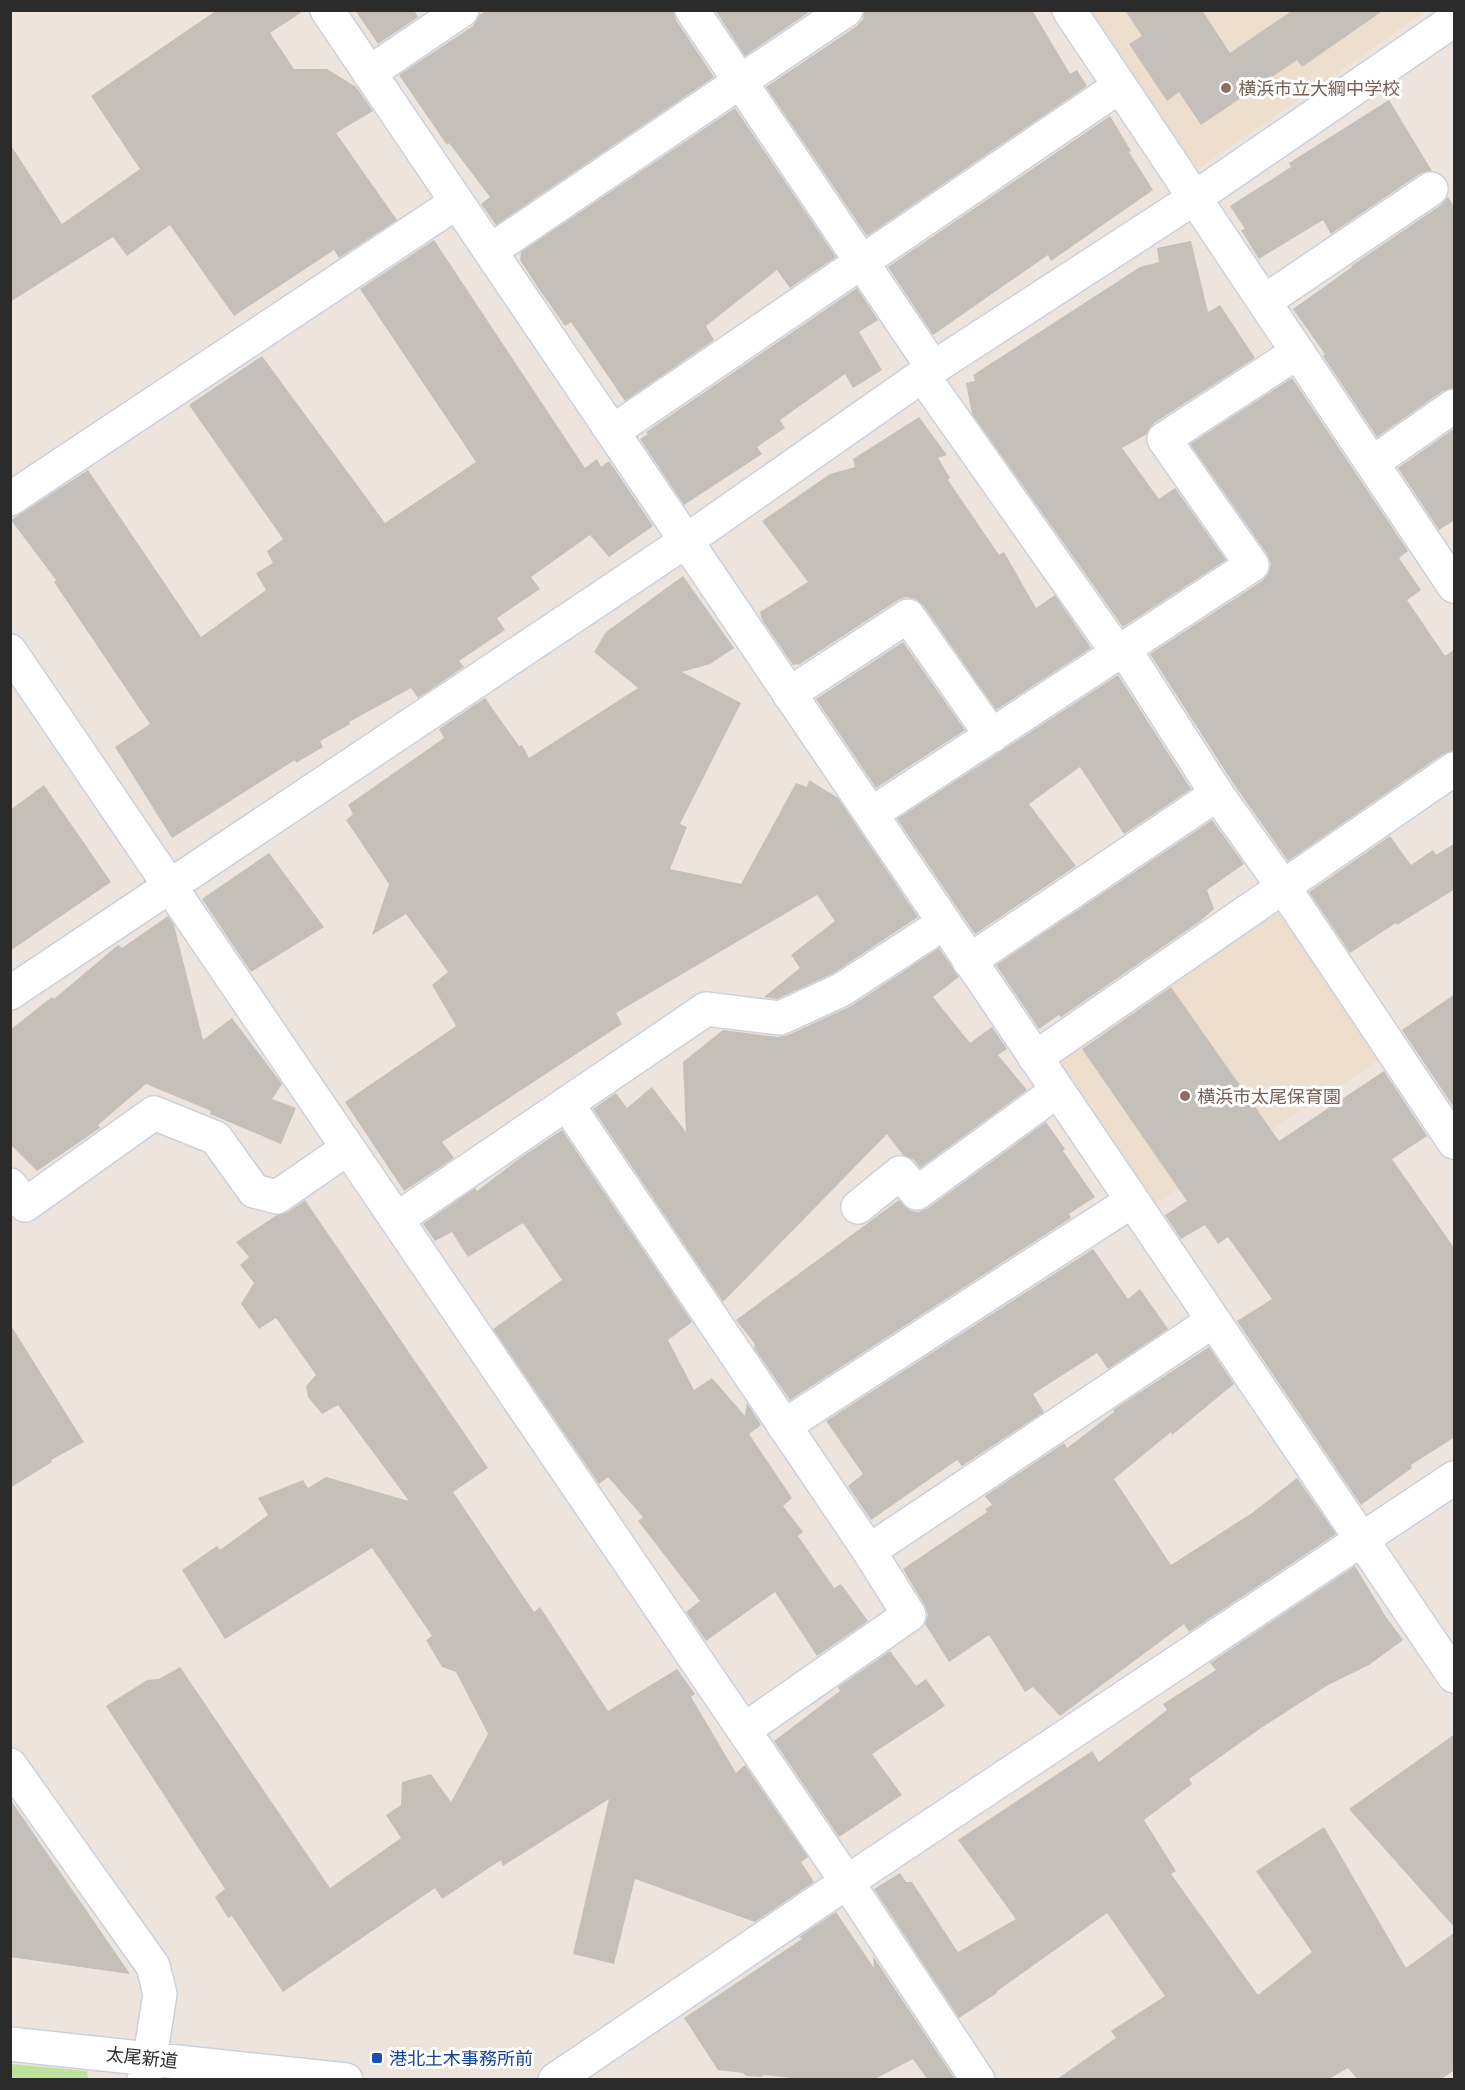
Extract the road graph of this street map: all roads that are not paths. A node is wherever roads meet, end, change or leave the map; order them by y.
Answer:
1 (327, 10) edge
2 (462, 10) edge
3 (692, 10) edge
4 (846, 10) edge
5 (1069, 10) edge
6 (1452, 28) edge
7 (369, 74) junction
8 (740, 82) junction
9 (1120, 86) junction
10 (1431, 189) dead end
11 (1196, 197) junction
12 (457, 202) junction
13 (490, 251) junction
14 (861, 261) junction
15 (1265, 301) junction
16 (1298, 352) junction
17 (928, 372) junction
18 (1455, 406) edge
19 (612, 432) junction
20 (1372, 463) junction
21 (10, 499) edge
22 (686, 541) junction
23 (1455, 586) edge
24 (10, 651) edge
25 (1121, 651) junction
26 (789, 694) junction
27 (992, 736) junction
28 (1455, 769) edge
29 (1217, 794) junction
30 (871, 814) junction
31 (171, 887) junction
32 (1284, 888) junction
33 (944, 923) junction
34 (969, 960) junction
35 (10, 993) edge
36 (1035, 1058) junction
37 (1057, 1091) junction
38 (567, 1104) junction
39 (1455, 1142) edge
40 (348, 1148) junction
41 (10, 1185) edge
42 (1132, 1201) junction
43 (858, 1207) dead end
44 (397, 1219) junction
45 (1213, 1321) junction
46 (784, 1426) junction
47 (1455, 1478) edge
48 (1362, 1541) junction
49 (869, 1551) junction
50 (1455, 1676) edge
51 (744, 1730) junction
52 (10, 1765) edge
53 (847, 1882) junction
54 (10, 2043) edge
55 (147, 2068) edge
56 (346, 2079) edge
57 (555, 2079) edge
58 (978, 2079) edge

1 - 7 street
2 - 7 street
3 - 8 street
4 - 8 street
5 - 9 street
6 - 11 street
7 - 12 street
8 - 13 street
8 - 14 street
9 - 11 street
9 - 14 street
10 - 15 street
11 - 15 street
11 - 17 street
12 - 13 street
12 - 21 street
13 - 19 street
14 - 17 street
14 - 19 street
15 - 16 street
16 - 20 street
16 - 25 street
17 - 22 street
17 - 25 street
18 - 20 street
19 - 22 street
20 - 23 street
22 - 26 street
22 - 31 street
24 - 31 street
25 - 27 street
25 - 29 street
26 - 27 street
26 - 30 street
27 - 30 street
28 - 32 street
29 - 32 street
29 - 34 street
30 - 33 street
31 - 35 street
31 - 40 street
32 - 36 street
32 - 39 street
33 - 34 street
33 - 38 street
34 - 36 street
36 - 37 street
37 - 42 street
37 - 43 street
38 - 44 street
38 - 46 street
40 - 41 street
40 - 44 street
42 - 45 street
42 - 46 street
44 - 51 street
45 - 48 street
45 - 49 street
46 - 49 street
47 - 48 street
48 - 50 street
48 - 53 street
49 - 51 street
51 - 53 street
52 - 55 street
53 - 57 street
53 - 58 street
54 - 55 street, 太尾新道
55 - 56 street, 太尾新道

